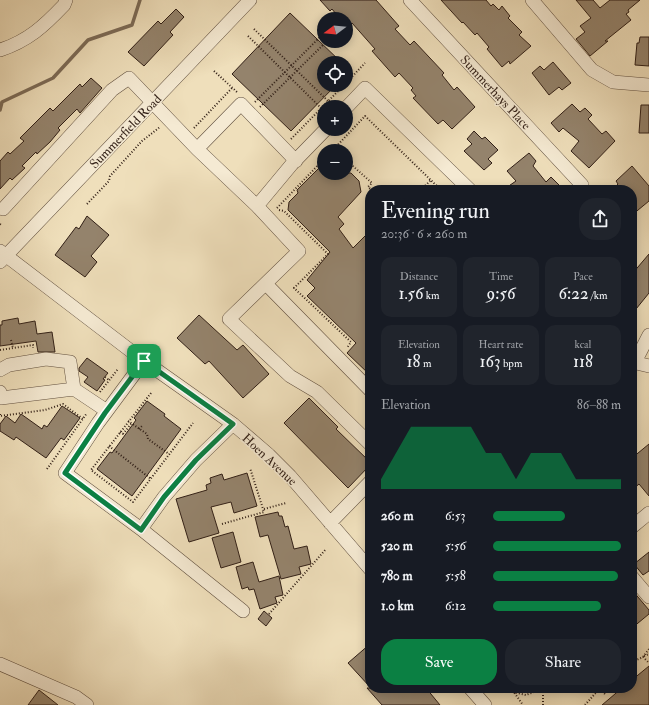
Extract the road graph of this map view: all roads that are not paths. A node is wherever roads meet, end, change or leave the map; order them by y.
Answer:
1 (66, 0) edge
2 (410, 0) edge
3 (532, 0) edge
4 (246, 1) edge
5 (0, 50) edge
6 (649, 85) edge
7 (353, 101) edge
8 (152, 103) junction
9 (319, 136) edge
10 (197, 149) junction
11 (296, 161) junction
12 (465, 185) edge
13 (582, 185) dead end
14 (257, 206) junction
15 (3, 209) dead end
16 (2, 256) edge
17 (266, 284) junction
18 (649, 335) edge
19 (637, 357) edge
20 (144, 361) junction
21 (637, 363) edge
22 (649, 366) edge
23 (0, 370) edge
24 (365, 385) edge
25 (74, 389) junction
26 (0, 392) edge
27 (107, 411) junction
28 (233, 424) junction
29 (365, 439) edge
30 (365, 487) edge
31 (649, 512) edge
32 (330, 523) junction
33 (637, 523) edge
34 (141, 530) junction
35 (365, 563) edge
36 (637, 583) edge
37 (649, 597) edge
38 (243, 611) dead end
39 (0, 664) edge
40 (474, 693) edge
41 (87, 705) edge
42 (485, 705) edge

1 - 5 street
2 - 13 street, Summerhays Place
3 - 6 street
4 - 8 street, Summerfield Road
7 - 12 street
8 - 10 street
8 - 15 street
8 - 16 street, Summerfield Road
9 - 11 street
10 - 11 street
10 - 14 street
11 - 14 street
14 - 17 street
16 - 20 street, Hoen Avenue
17 - 24 street
17 - 29 street
18 - 19 street
20 - 27 street
20 - 28 street, Hoen Avenue
21 - 22 street
23 - 25 street
25 - 26 street
25 - 27 street
27 - 34 street
28 - 32 street, Hoen Avenue
28 - 34 street
30 - 32 street
31 - 33 street
32 - 35 street, Hoen Avenue
34 - 38 street
36 - 37 street
39 - 41 street
40 - 42 street

